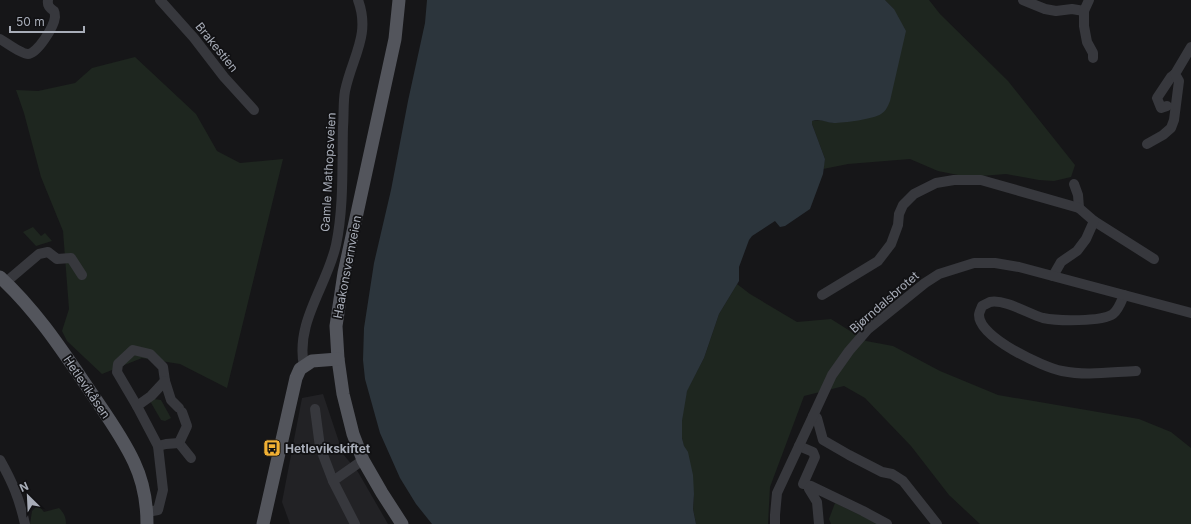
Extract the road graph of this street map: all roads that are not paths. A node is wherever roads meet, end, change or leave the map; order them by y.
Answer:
1 (48, 0) edge
2 (160, 0) edge
3 (358, 0) edge
4 (399, 0) edge
5 (1023, 0) edge
6 (1089, 0) edge
7 (1084, 11) junction
8 (0, 39) edge
9 (1191, 47) edge
10 (1093, 58) dead end
11 (1175, 74) junction
12 (1167, 106) dead end
13 (254, 110) dead end
14 (1146, 144) dead end
15 (1074, 184) dead end
16 (1079, 208) junction
17 (1094, 221) junction
18 (1154, 259) dead end
19 (82, 276) dead end
20 (1053, 276) junction
21 (3, 279) edge
22 (822, 295) dead end
23 (1124, 295) junction
24 (1191, 313) edge
25 (338, 359) junction
26 (304, 366) junction
27 (1136, 371) dead end
28 (165, 381) junction
29 (137, 406) junction
30 (314, 410) dead end
31 (813, 416) junction
32 (179, 443) junction
33 (158, 446) junction
34 (799, 446) junction
35 (191, 458) dead end
36 (0, 460) edge
37 (363, 460) junction
38 (333, 481) junction
39 (803, 484) dead end
40 (147, 518) edge
41 (25, 524) edge
42 (263, 524) edge
43 (355, 524) edge
44 (402, 524) edge
45 (775, 524) edge
46 (819, 524) edge
47 (887, 524) edge
48 (937, 524) edge

1 - 8 street
2 - 13 street, Brakestien
3 - 26 street, Gamle Mathopsveien
4 - 25 main road, Haakonsvernveien
5 - 7 street
6 - 7 street
7 - 10 street
9 - 11 street
11 - 12 street
11 - 14 street
15 - 16 street
16 - 17 street
16 - 22 street
17 - 18 street
17 - 20 street
19 - 21 street
20 - 23 street, Bjørndalsbrotet
20 - 31 street, Bjørndalsbrotet
21 - 40 main road, Hetlevikåsen
23 - 24 street, Bjørndalsbrotet
23 - 27 street
25 - 26 main road
25 - 37 main road, Haakonsvernveien
26 - 42 main road
28 - 29 street
28 - 29 street, Hetlevikåsen
28 - 32 street
29 - 33 street, Hetlevikåsen
30 - 38 street
31 - 34 street, Bjørndalsbrotet
31 - 48 street
32 - 33 street
32 - 35 street
33 - 40 street, Hetlevikåsen
34 - 39 street
34 - 45 street, Bjørndalsbrotet
36 - 41 street
37 - 38 street
37 - 44 main road, Haakonsvernveien
38 - 43 street
46 - 47 street

